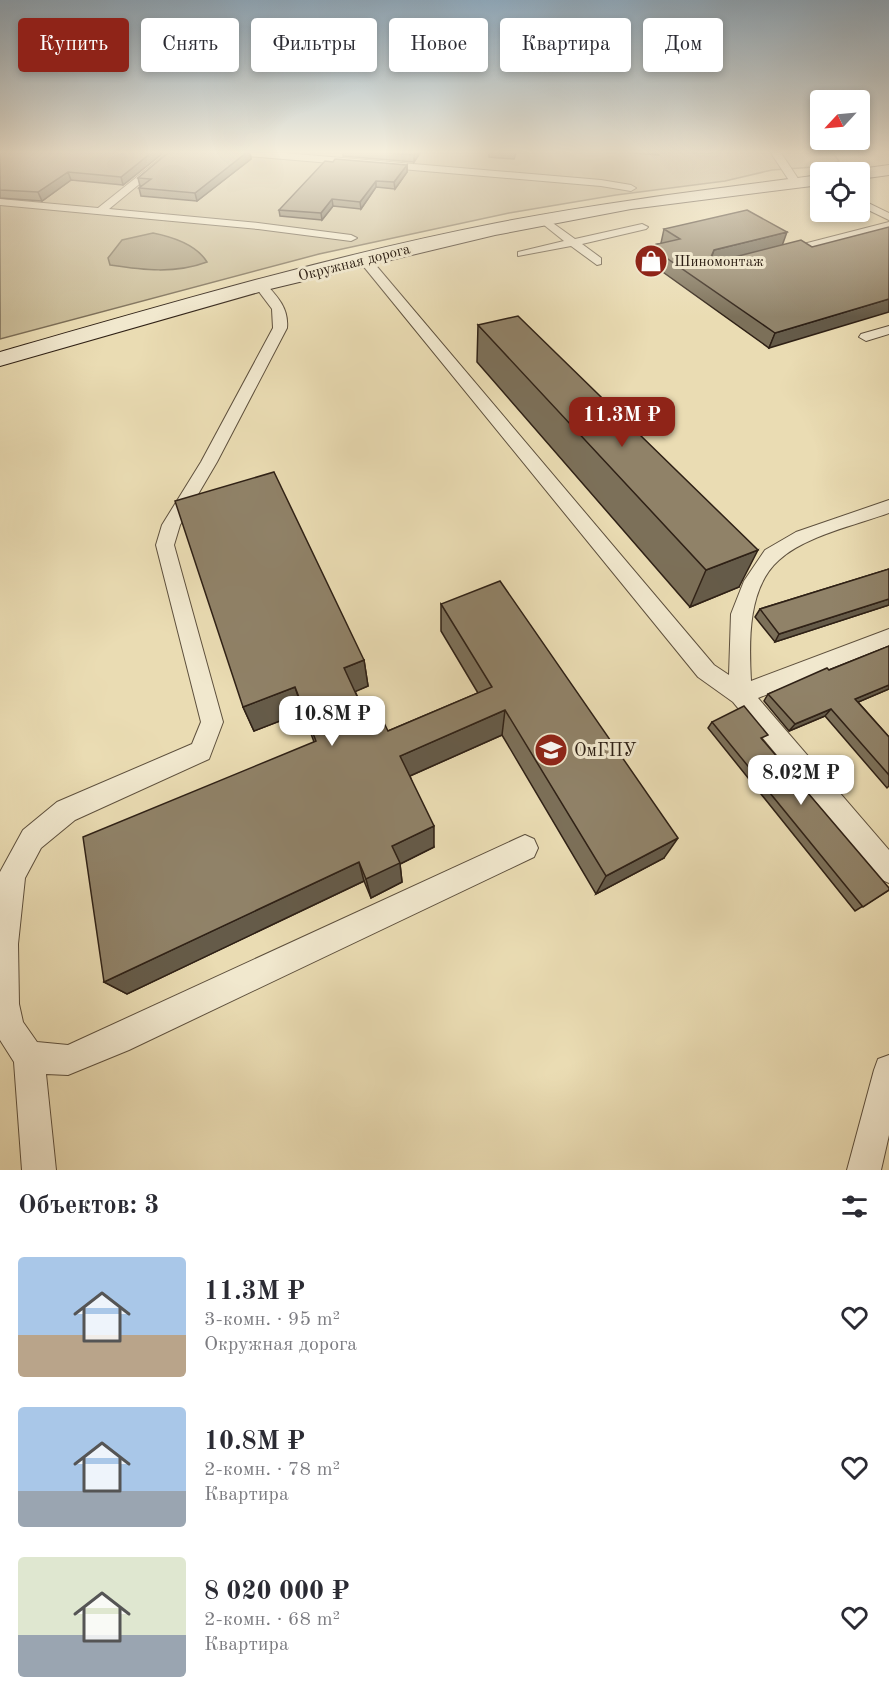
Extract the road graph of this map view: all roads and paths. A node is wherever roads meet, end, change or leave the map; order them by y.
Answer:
1 (55, 208) edge
2 (105, 208) edge
3 (610, 208) edge
4 (871, 208) edge
5 (99, 212) junction
6 (889, 217) edge
7 (543, 219) junction
8 (889, 225) edge
9 (642, 227) dead end
10 (351, 238) dead end
11 (574, 243) junction
12 (522, 254) dead end
13 (769, 256) edge
14 (364, 259) junction
15 (597, 261) dead end
16 (260, 285) junction
17 (889, 330) edge
18 (866, 338) dead end
19 (0, 359) edge
20 (889, 506) edge
21 (889, 637) edge
22 (741, 695) junction
23 (525, 848) dead end
24 (889, 870) edge
25 (2, 1005) edge
26 (29, 1057) junction
27 (889, 1070) edge
28 (39, 1170) edge
29 (864, 1170) edge

1 - 5 lane
2 - 5 lane
3 - 7 main road, Окружная дорога
4 - 6 lane
5 - 10 lane
7 - 11 lane
7 - 14 main road, Окружная дорога
8 - 13 lane
9 - 11 lane
11 - 12 lane
11 - 15 lane
14 - 16 main road, Окружная дорога
14 - 22 lane
16 - 19 main road, Окружная дорога
16 - 25 lane
17 - 18 lane
20 - 22 lane
21 - 22 lane
22 - 24 lane
23 - 26 lane
25 - 26 lane
26 - 28 lane
27 - 29 lane

